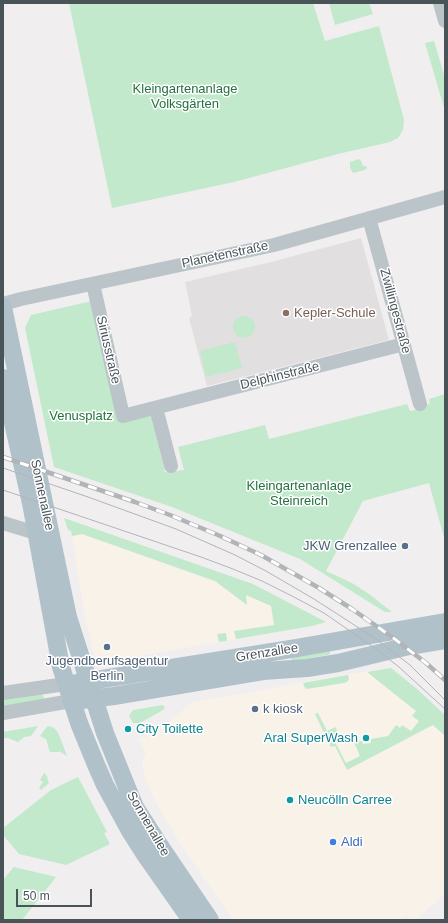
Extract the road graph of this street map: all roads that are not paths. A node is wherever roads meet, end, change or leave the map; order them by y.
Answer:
1 (440, 3) edge
2 (445, 21) edge
3 (445, 197) edge
4 (369, 218) junction
5 (93, 284) junction
6 (3, 306) edge
7 (404, 344) junction
8 (3, 378) edge
9 (420, 404) dead end
10 (156, 408) junction
11 (123, 416) joint
12 (171, 466) dead end
13 (3, 523) edge
14 (36, 534) junction
15 (445, 622) edge
16 (445, 640) edge
17 (334, 642) junction
18 (338, 662) junction
19 (91, 690) junction
20 (3, 693) edge
21 (69, 693) junction
22 (3, 713) edge
23 (105, 733) junction
24 (85, 739) junction
25 (191, 920) edge
26 (210, 920) edge

1 - 2 street
3 - 4 street, Planetenstraße
4 - 5 street, Planetenstraße
4 - 7 street, Zwillingestraße
5 - 6 street, Planetenstraße
5 - 11 street, Siriusstraße
6 - 19 main road, Sonnenallee
7 - 9 street, Zwillingestraße
7 - 10 street, Delphinstraße
8 - 14 main road, Sonnenallee
10 - 11 street, Delphinstraße
10 - 12 street
13 - 14 street
14 - 21 main road, Sonnenallee
15 - 17 main road, Grenzallee
16 - 18 main road, Grenzallee
17 - 18 main road
17 - 19 main road, Grenzallee
18 - 19 main road, Grenzallee
19 - 21 main road
19 - 23 main road, Sonnenallee
20 - 21 street
21 - 22 street
21 - 24 main road, Sonnenallee
23 - 24 main road
23 - 26 main road, Sonnenallee
24 - 25 main road, Sonnenallee

